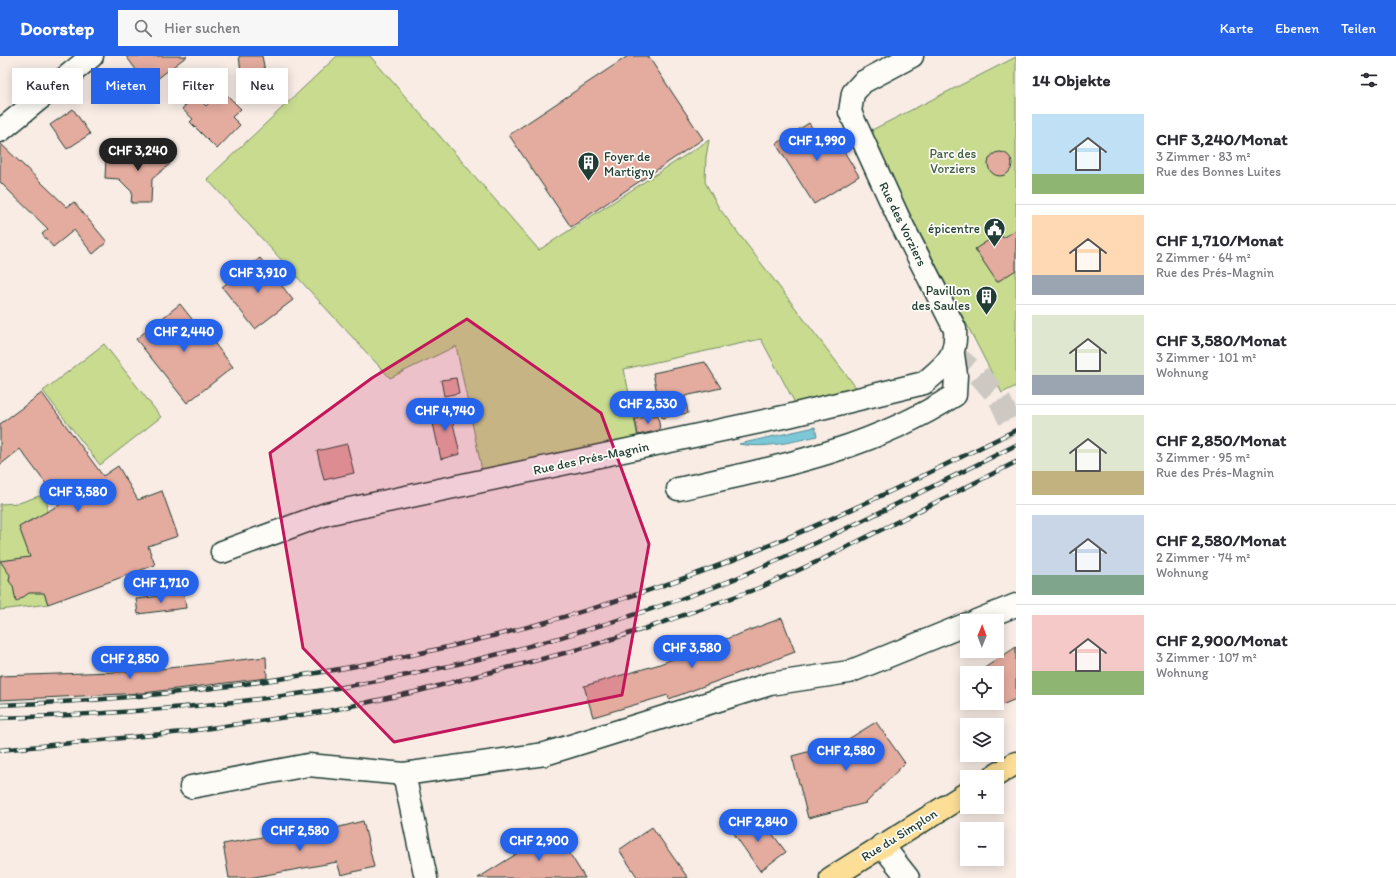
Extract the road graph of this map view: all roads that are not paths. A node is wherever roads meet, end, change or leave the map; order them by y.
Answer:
1 (92, 56) edge
2 (912, 56) edge
3 (0, 132) edge
4 (953, 354) junction
5 (678, 489) dead end
6 (222, 552) dead end
7 (1016, 605) edge
8 (994, 614) edge
9 (960, 627) edge
10 (1016, 763) edge
11 (1004, 770) edge
12 (404, 774) junction
13 (191, 787) dead end
14 (960, 797) edge
15 (882, 844) junction
16 (426, 878) edge
17 (831, 878) edge
18 (908, 878) edge

1 - 3 street
2 - 4 street, Rue des Vorziers
4 - 5 street, Rue des Vorziers
4 - 6 street, Rue des Prés-Magnin
7 - 8 street
9 - 12 street
10 - 11 main road
12 - 13 street
12 - 16 street
14 - 15 main road, Rue du Simplon
15 - 17 main road, Rue du Simplon
15 - 18 street

